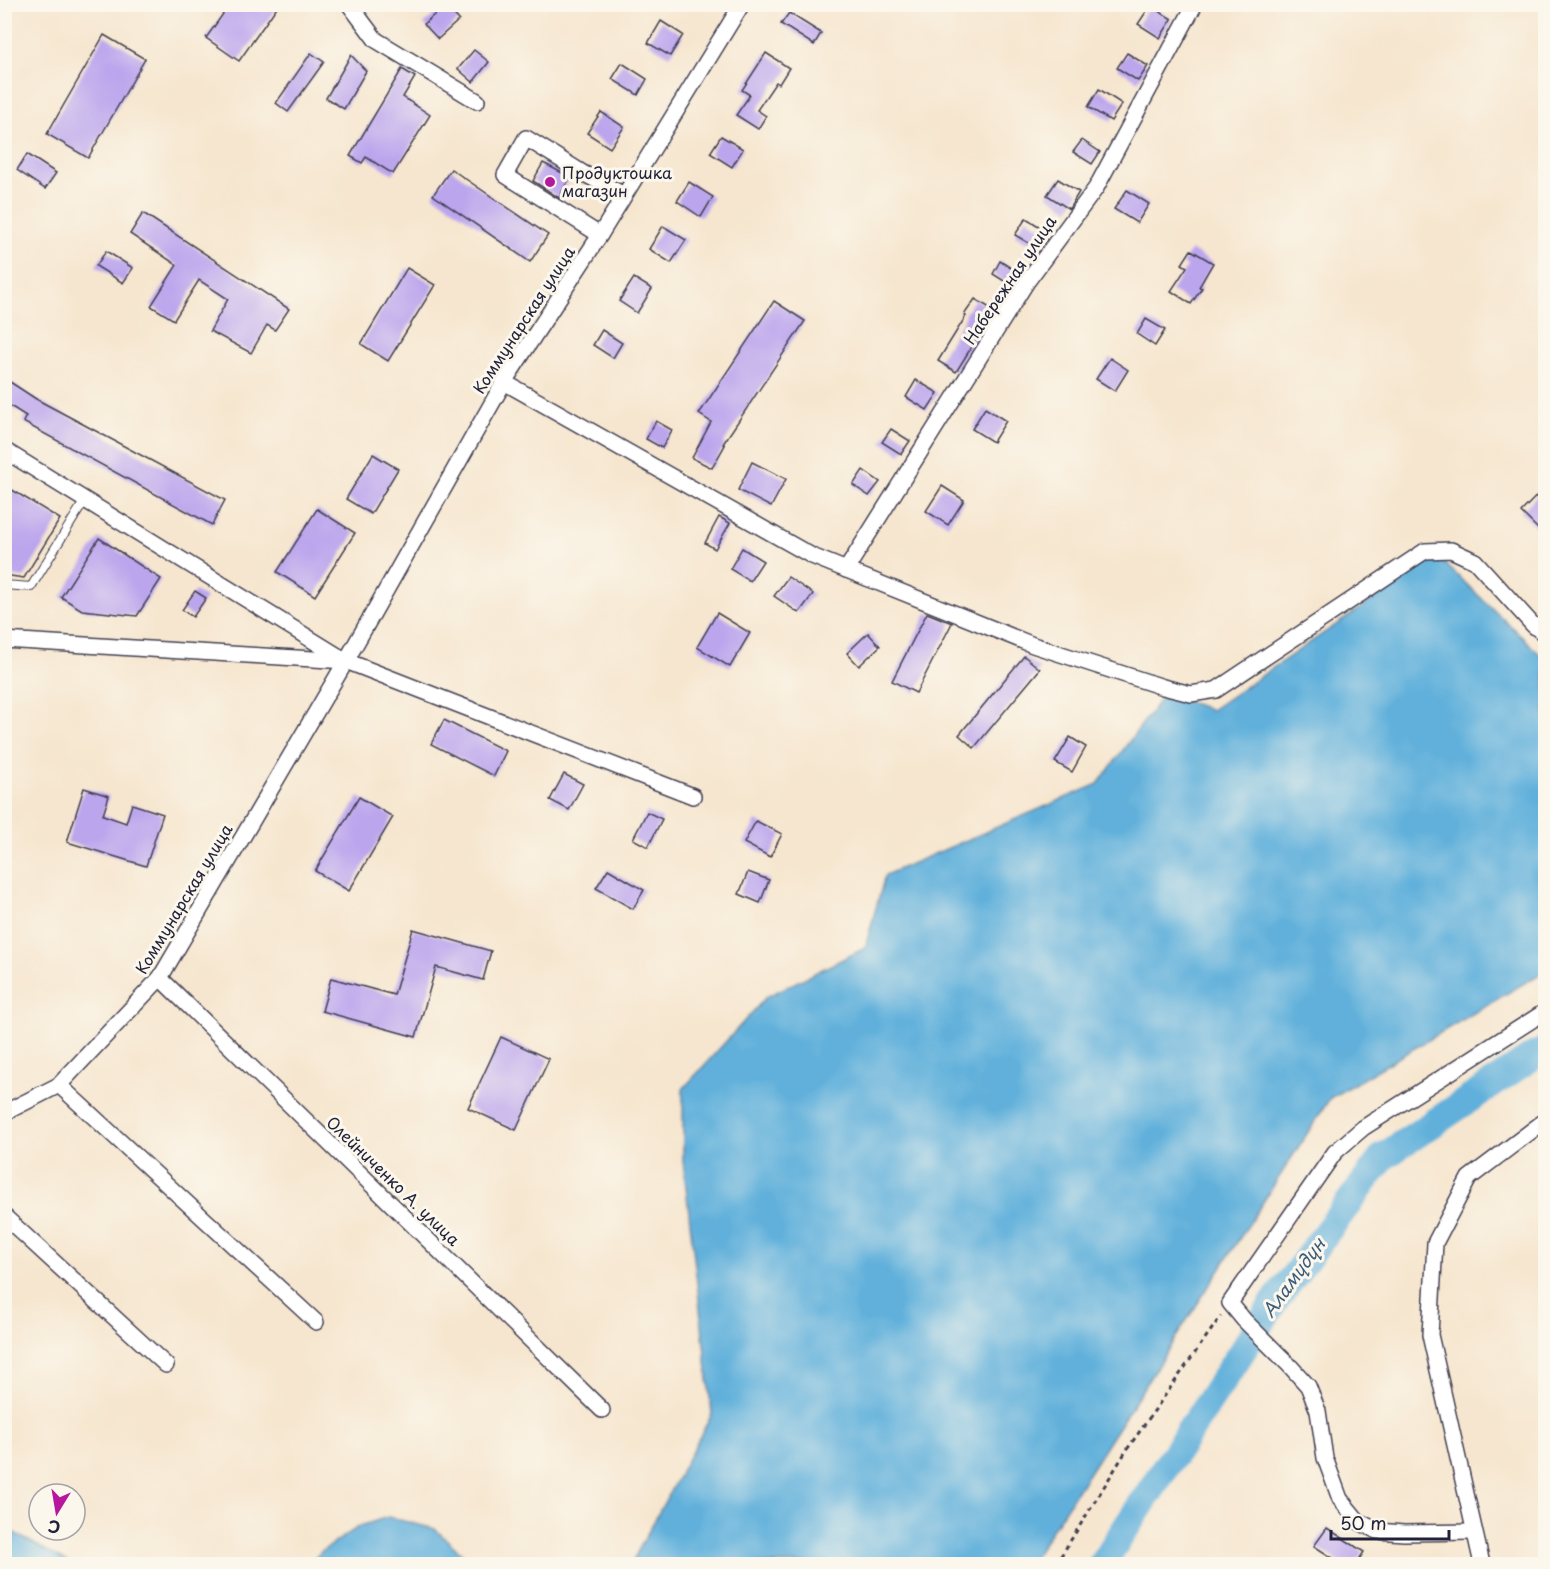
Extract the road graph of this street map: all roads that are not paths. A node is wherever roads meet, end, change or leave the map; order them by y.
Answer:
1 (349, 4) edge
2 (742, 4) edge
3 (1196, 4) edge
4 (477, 102) dead end
5 (624, 195) junction
6 (600, 235) junction
7 (504, 382) junction
8 (4, 450) edge
9 (86, 500) junction
10 (846, 570) junction
11 (4, 585) edge
12 (1545, 635) edge
13 (4, 640) edge
14 (346, 661) junction
15 (693, 796) dead end
16 (160, 978) junction
17 (1545, 1011) edge
18 (59, 1085) junction
19 (4, 1113) edge
20 (1545, 1120) edge
21 (4, 1216) edge
22 (316, 1322) dead end
23 (166, 1365) dead end
24 (602, 1410) dead end
25 (1474, 1532) junction
26 (1482, 1564) edge

1 - 4 street
2 - 5 street, Коммунарская улица
3 - 10 street, Набережная улица
5 - 6 street, Коммунарская улица
5 - 6 street
6 - 7 street, Коммунарская улица
7 - 10 street
7 - 14 street, Коммунарская улица
8 - 9 street
9 - 11 lane
9 - 14 street
10 - 12 street
13 - 14 street
14 - 15 street
14 - 16 street, Коммунарская улица
16 - 18 street, Коммунарская улица
16 - 24 street, Олейниченко А. улица
17 - 25 street
18 - 19 street, Коммунарская улица
18 - 22 street
20 - 25 street
21 - 23 street
25 - 26 street

